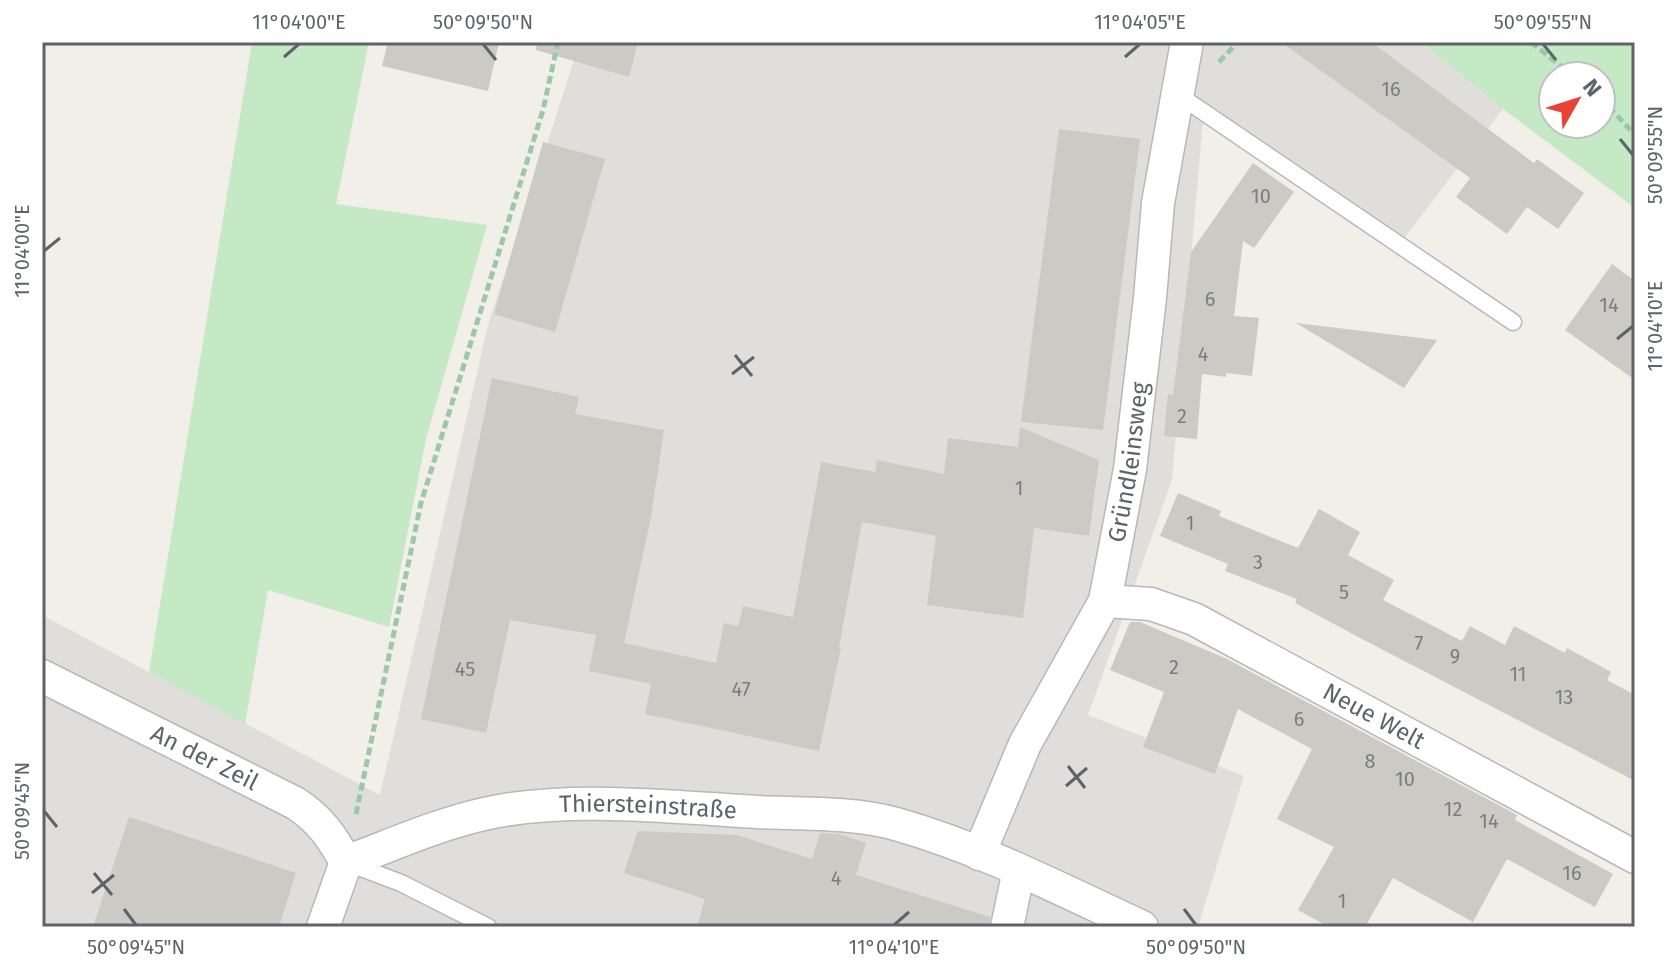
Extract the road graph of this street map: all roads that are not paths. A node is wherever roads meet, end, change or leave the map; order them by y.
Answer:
1 (1187, 42) edge
2 (1177, 94) junction
3 (1513, 322) dead end
4 (1105, 601) junction
5 (42, 676) edge
6 (979, 854) junction
7 (1635, 857) edge
8 (346, 862) junction
9 (1019, 870) junction
10 (323, 927) edge
11 (488, 927) edge
12 (1007, 927) edge
13 (1142, 927) edge

1 - 2 street, Gründleinsweg
2 - 3 lane
2 - 4 street, Gründleinsweg
4 - 6 street, Gründleinsweg
4 - 7 street, Neue Welt
5 - 8 street, An der Zeil
6 - 8 street, Thiersteinstraße
6 - 9 street, Thiersteinstraße
8 - 10 street
8 - 11 lane
9 - 12 street
9 - 13 street, Thiersteinstraße

